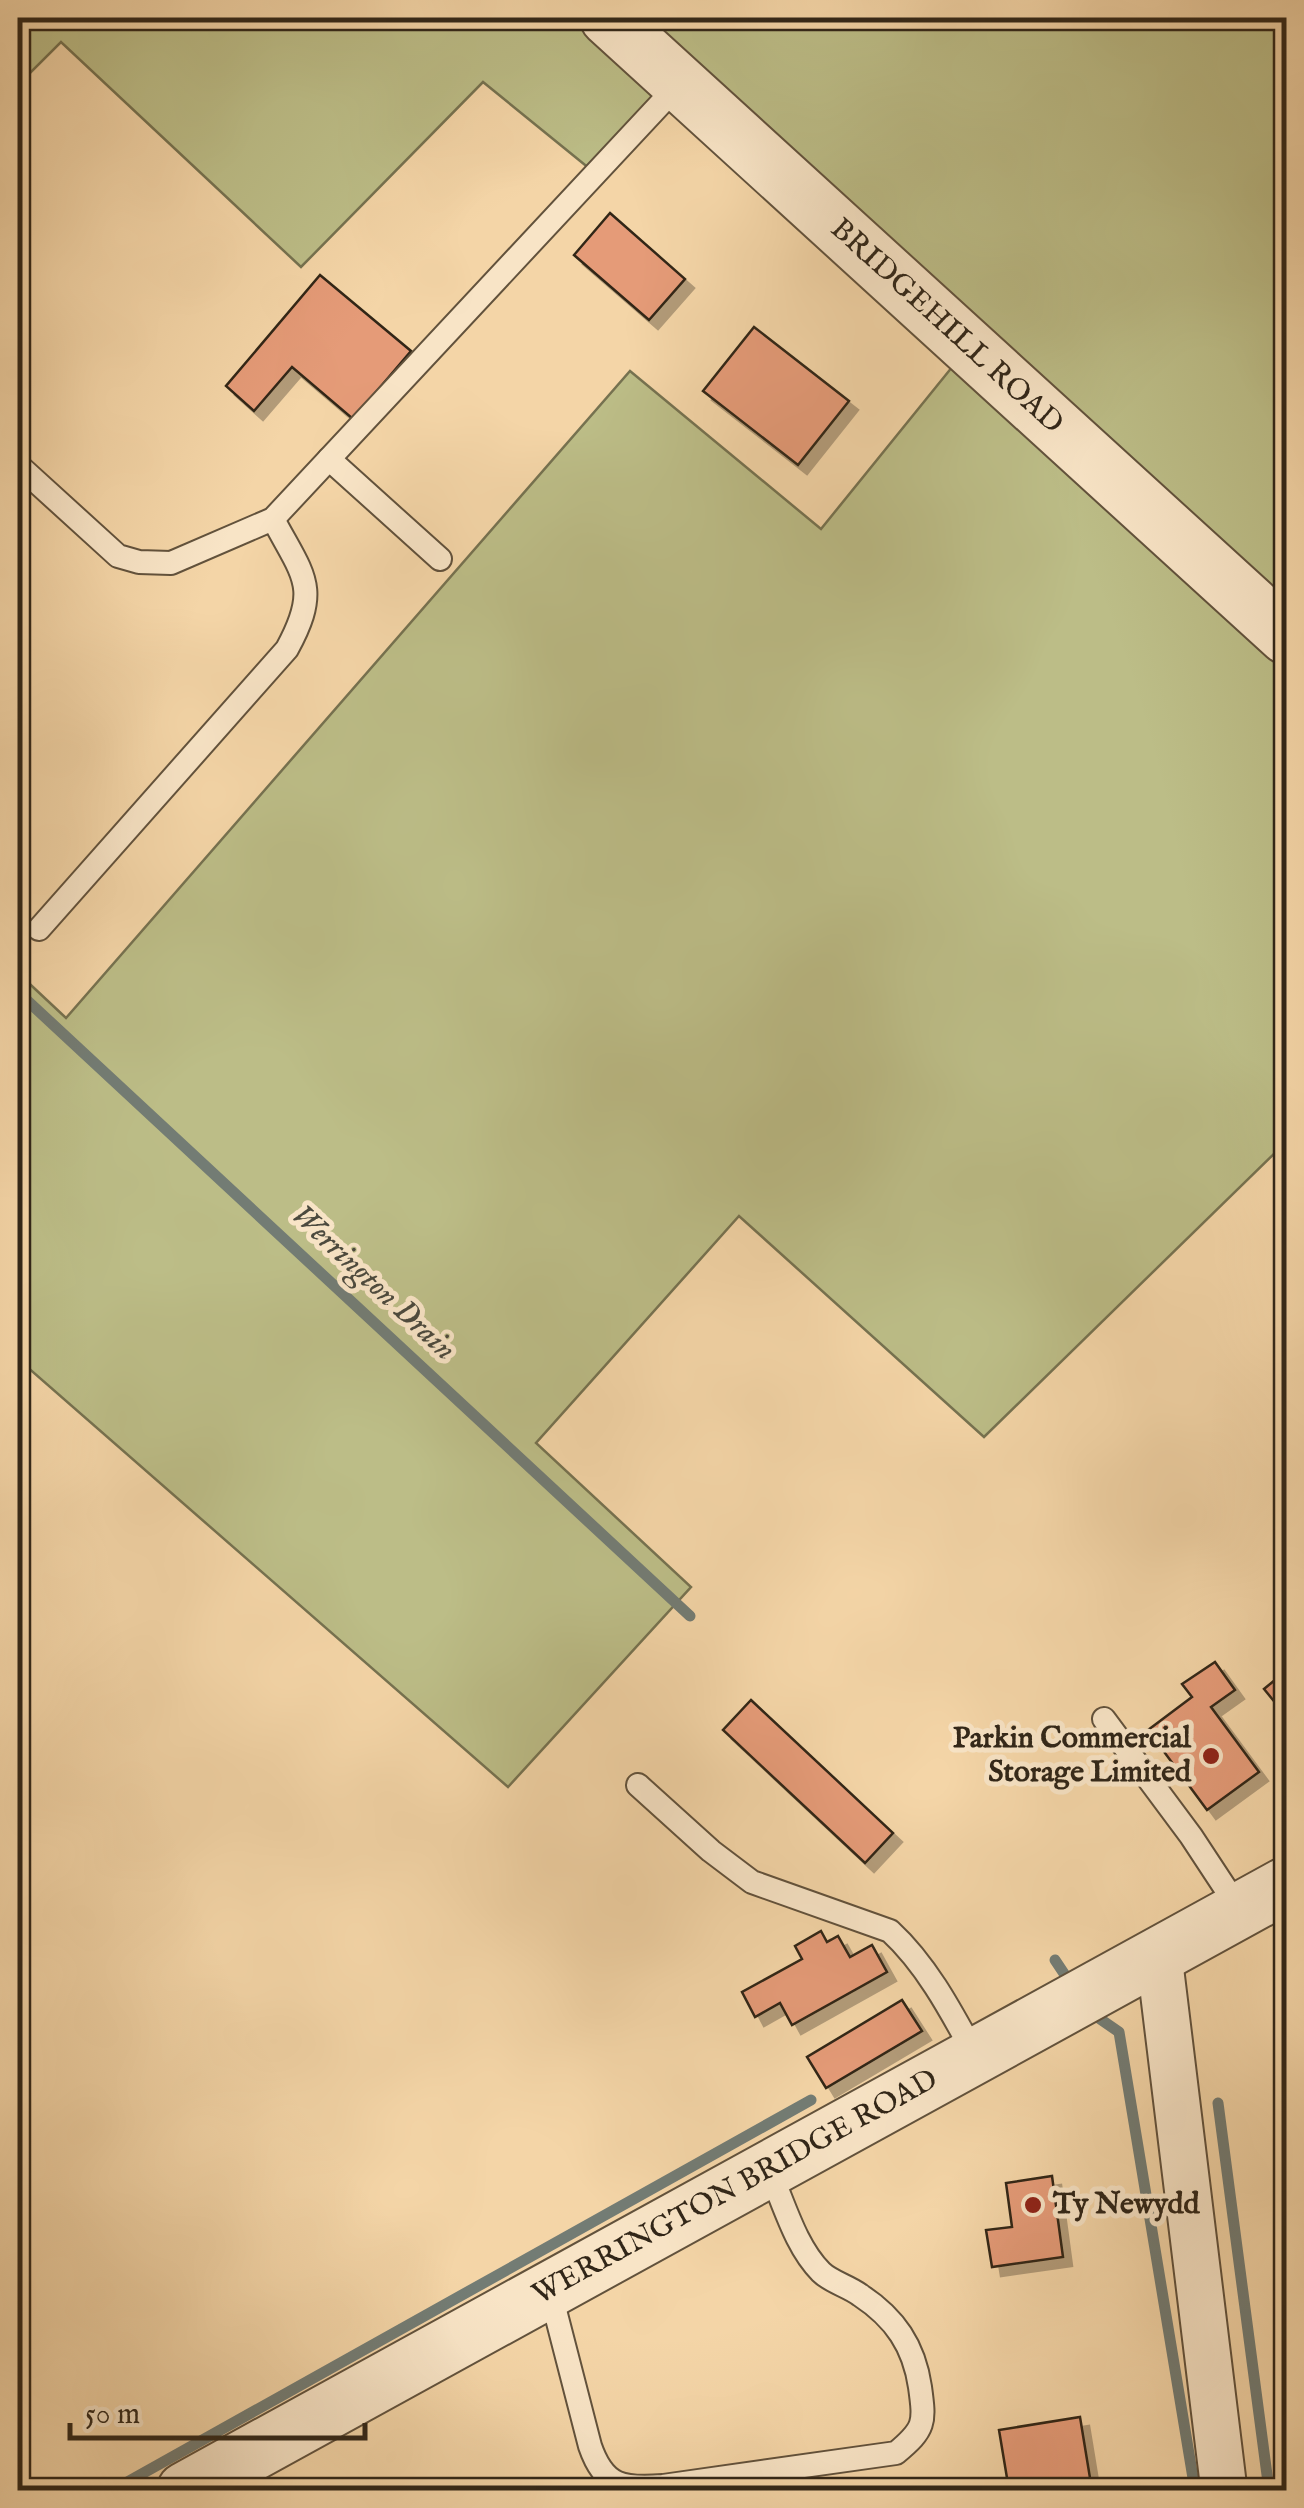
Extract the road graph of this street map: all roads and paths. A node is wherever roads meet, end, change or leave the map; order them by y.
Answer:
1 (608, 18) edge
2 (680, 83) junction
3 (329, 459) junction
4 (18, 465) edge
5 (273, 519) junction
6 (440, 559) dead end
7 (1286, 636) edge
8 (38, 930) dead end
9 (1104, 1720) dead end
10 (638, 1785) dead end
11 (1264, 1898) edge
12 (1159, 1956) junction
13 (976, 2056) junction
14 (769, 2170) junction
15 (550, 2291) junction
16 (185, 2490) edge
17 (1224, 2490) edge

1 - 2 street, BRIDGEHILL ROAD
2 - 3 lane
2 - 7 street, BRIDGEHILL ROAD
3 - 5 lane
3 - 6 lane
4 - 5 lane
5 - 8 lane
9 - 11 lane
10 - 13 lane
11 - 12 street, WERRINGTON BRIDGE ROAD
12 - 13 street, WERRINGTON BRIDGE ROAD
12 - 17 street
13 - 14 street, WERRINGTON BRIDGE ROAD
14 - 15 street, WERRINGTON BRIDGE ROAD
14 - 15 lane
15 - 16 street, WERRINGTON BRIDGE ROAD

